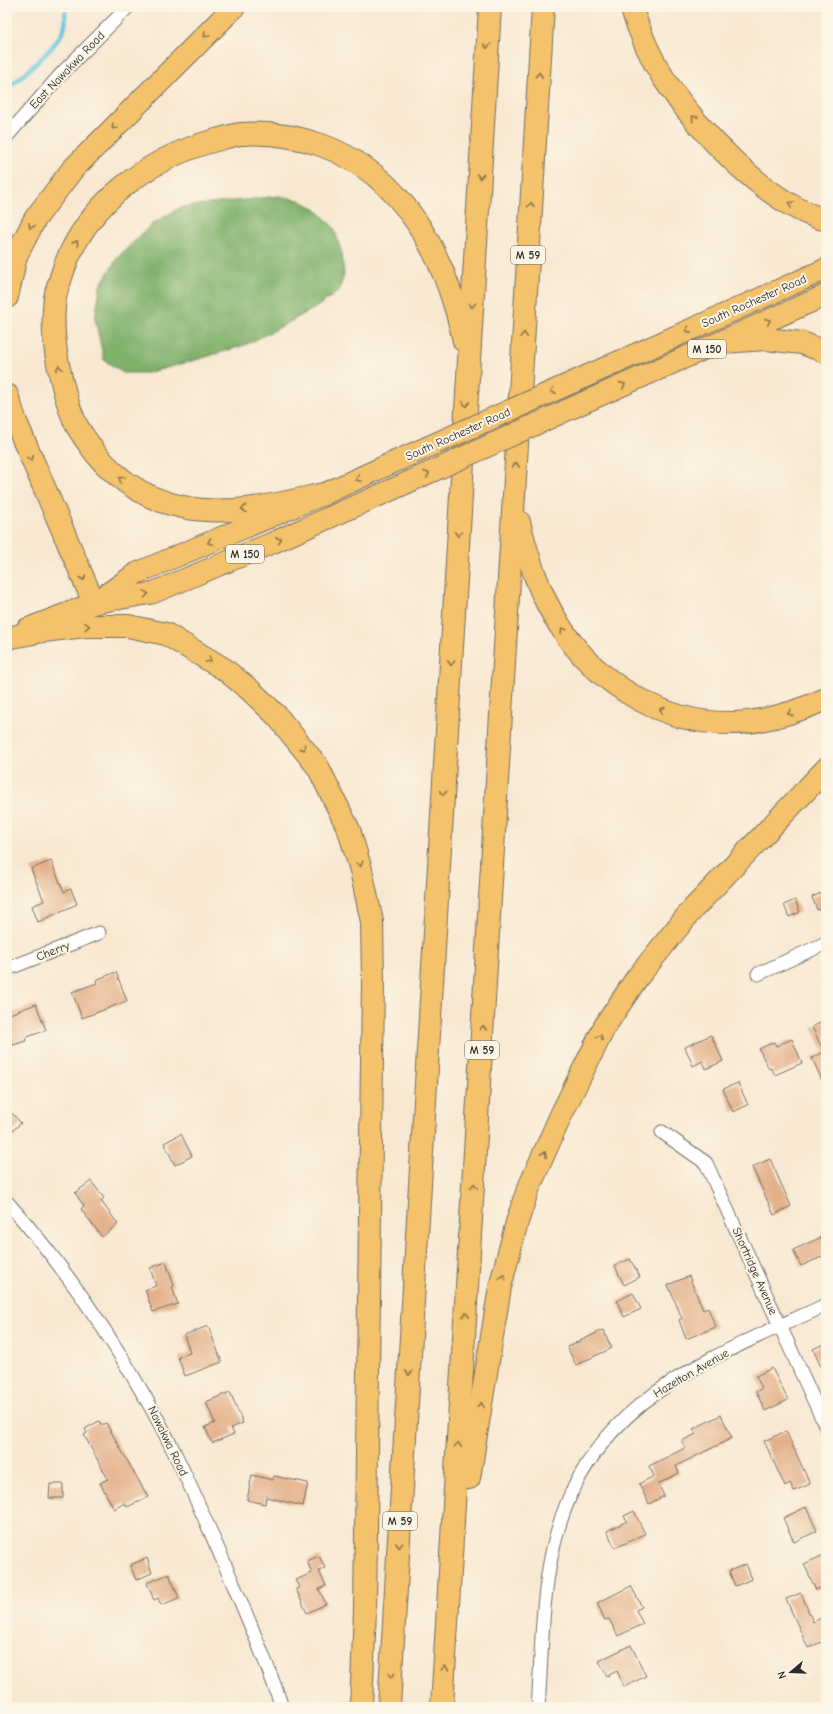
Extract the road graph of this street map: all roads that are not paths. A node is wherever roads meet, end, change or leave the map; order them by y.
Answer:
1 (128, 7) edge
2 (234, 7) edge
3 (490, 7) edge
4 (543, 7) edge
5 (632, 7) edge
6 (7, 136) edge
7 (826, 220) edge
8 (826, 269) edge
9 (826, 295) edge
10 (7, 297) edge
11 (722, 342) junction
12 (826, 352) edge
13 (468, 365) junction
14 (7, 395) edge
15 (324, 494) junction
16 (514, 504) junction
17 (94, 603) junction
18 (7, 637) edge
19 (826, 699) edge
20 (826, 769) edge
21 (99, 934) dead end
22 (826, 943) edge
23 (7, 969) edge
24 (758, 974) dead end
25 (662, 1132) dead end
26 (7, 1202) edge
27 (826, 1306) edge
28 (780, 1327) junction
29 (826, 1427) edge
30 (449, 1596) junction
31 (282, 1707) edge
32 (361, 1707) edge
33 (389, 1707) edge
34 (442, 1707) edge
35 (538, 1707) edge

1 - 6 street, East Nawakwa Road
2 -> 10 highway
3 -> 13 highway, M 59
16 -> 4 highway, M 59
7 -> 5 highway
8 -> 15 main road, South Rochester Road / M 150, bridge
11 -> 9 main road, South Rochester Road / M 150
11 - 12 highway
17 -> 11 main road, South Rochester Road / M 150, bridge
15 -> 13 highway
13 -> 33 highway, M 59
14 -> 17 highway
15 -> 17 main road, South Rochester Road / M 150
19 -> 16 highway
30 -> 16 highway, M 59
17 - 18 main road, South Rochester Road / M 150
18 -> 32 highway
30 -> 20 highway
21 - 23 street, Cherry
22 - 24 street
25 - 28 street, Shortridge Avenue
26 - 31 street, Nawakwa Road
27 - 28 street, Hazelton Avenue
28 - 29 street, Shortridge Avenue
28 - 35 street, Hazelton Avenue
34 -> 30 highway, M 59

